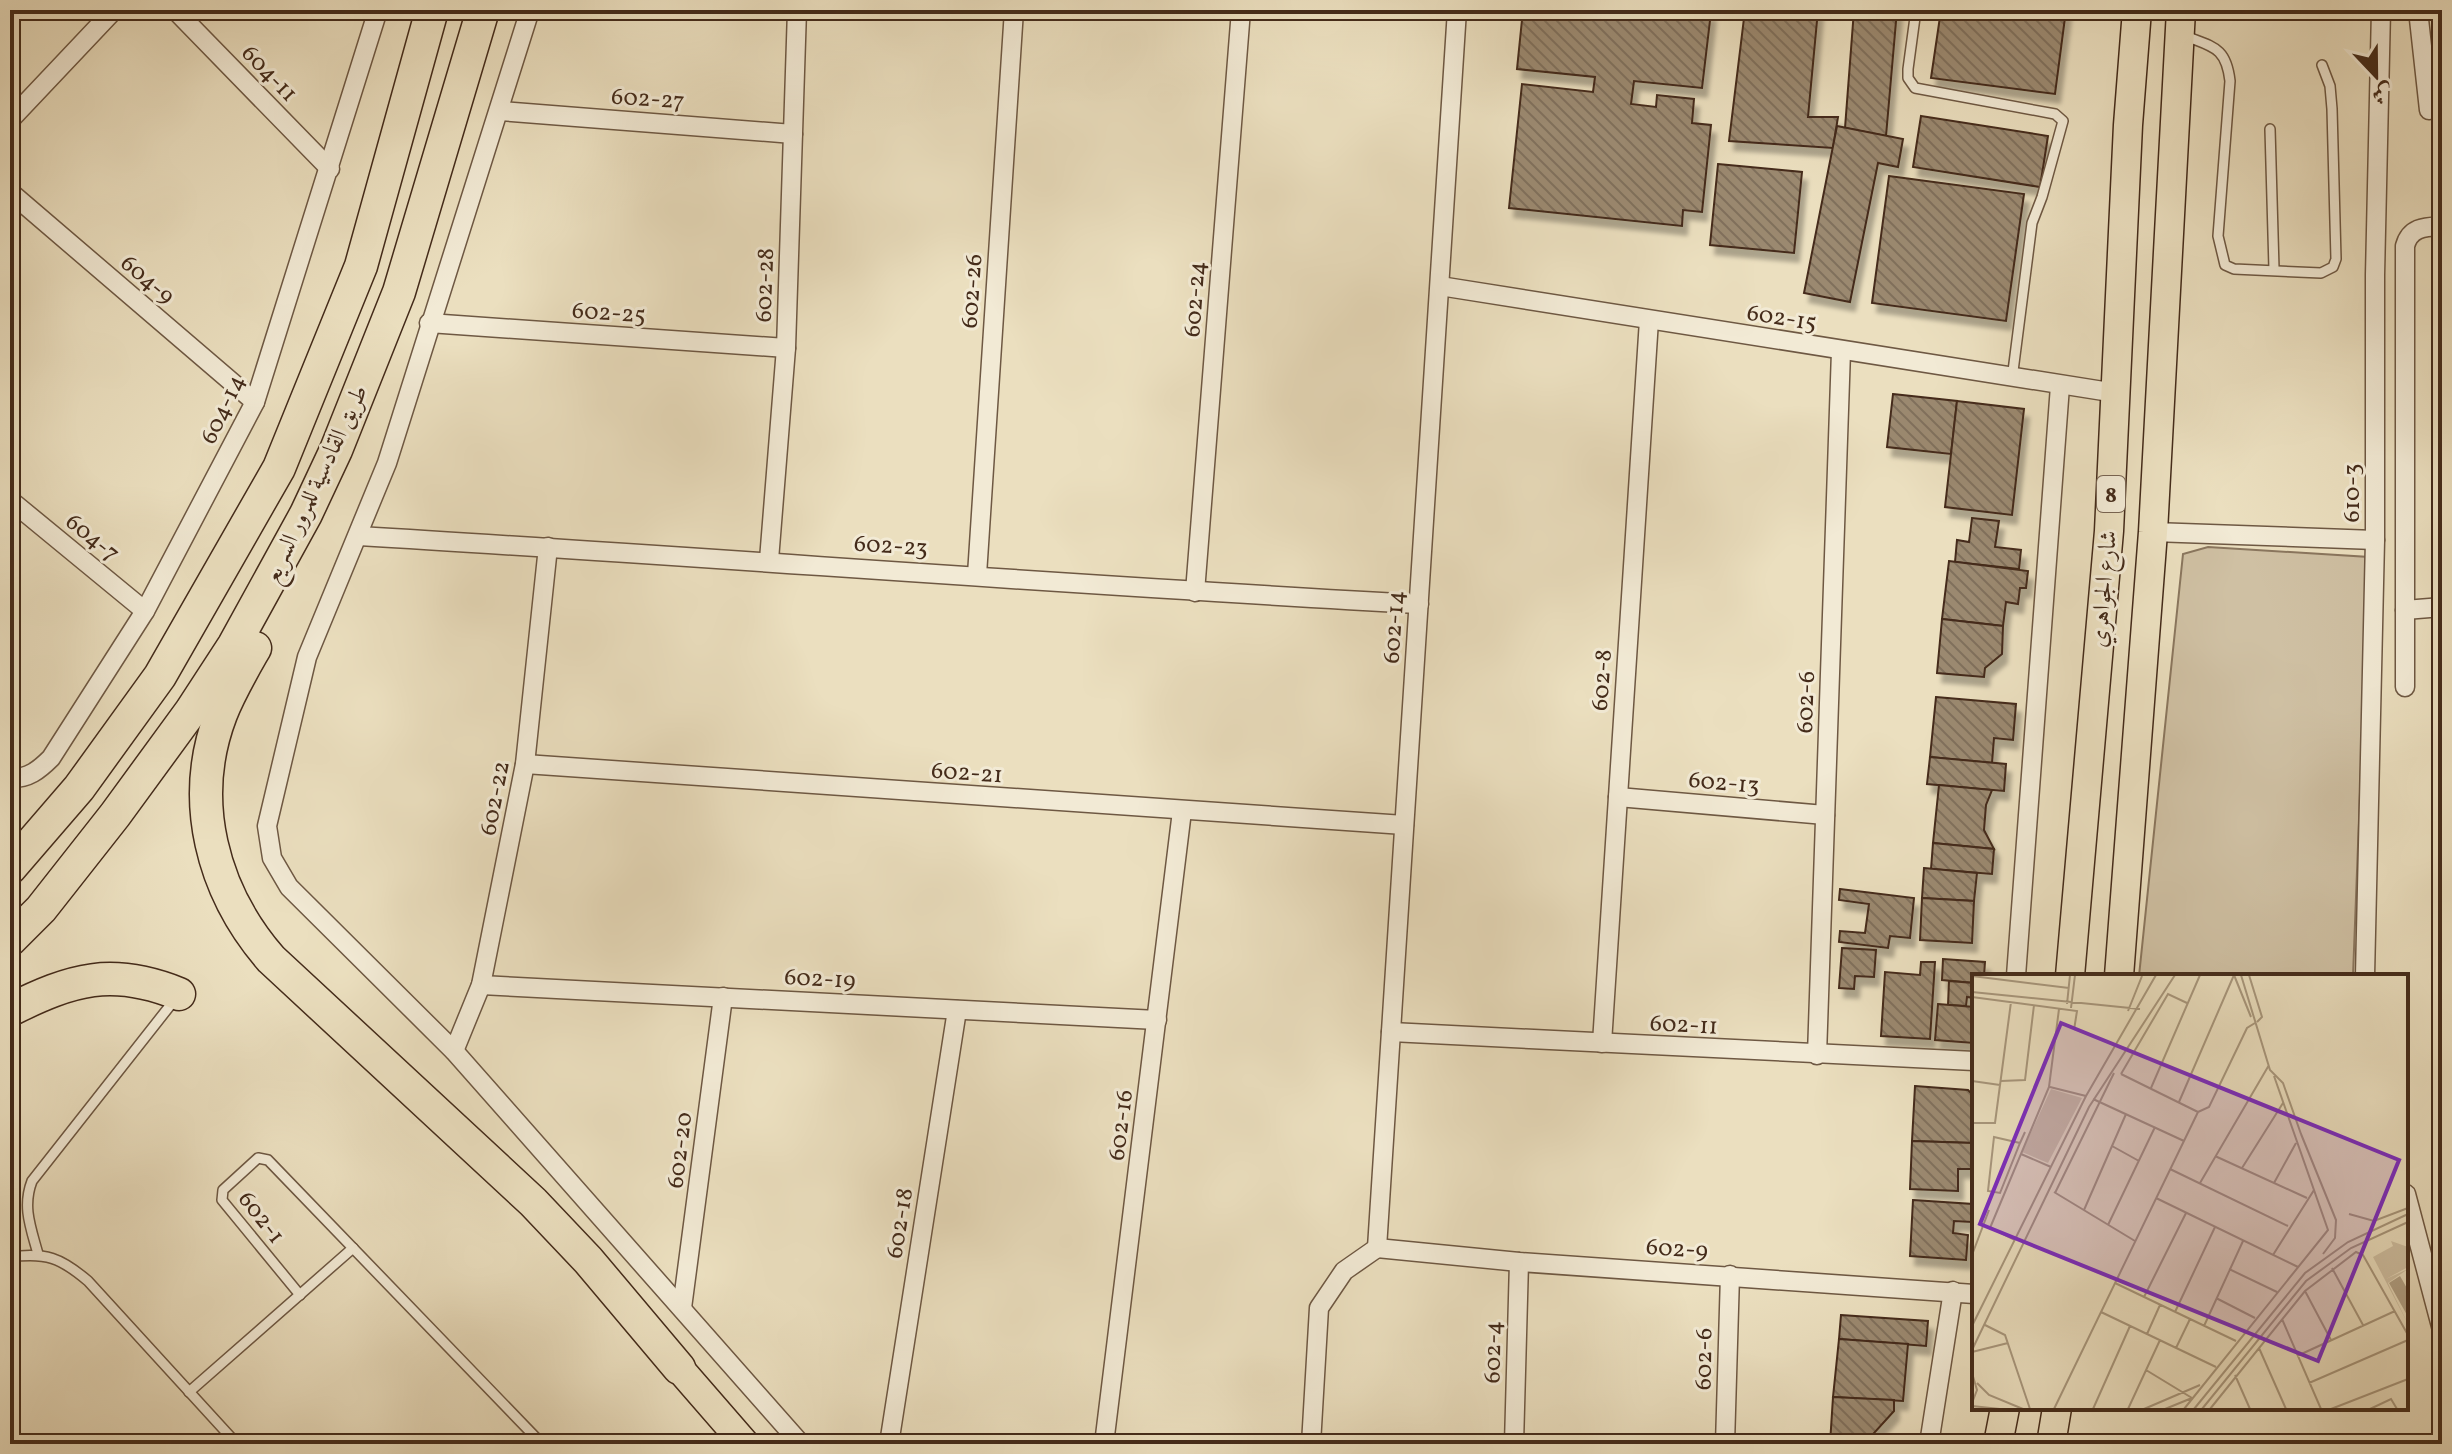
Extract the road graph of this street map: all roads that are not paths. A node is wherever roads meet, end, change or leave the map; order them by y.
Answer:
1 (114, 10) edge
2 (175, 10) edge
3 (378, 10) edge
4 (432, 10) edge
5 (483, 10) edge
6 (530, 10) edge
7 (797, 10) edge
8 (1014, 10) edge
9 (1241, 10) edge
10 (1457, 10) edge
11 (1916, 10) edge
12 (2137, 10) edge
13 (2381, 10) edge
14 (2418, 10) edge
15 (2180, 22) edge
16 (2322, 65) dead end
17 (2429, 110) dead end
18 (500, 111) junction
19 (10, 120) edge
20 (2270, 129) dead end
21 (793, 134) junction
22 (330, 169) junction
23 (10, 192) edge
24 (2442, 226) edge
25 (2274, 269) junction
26 (1440, 286) junction
27 (1649, 320) junction
28 (429, 323) junction
29 (786, 348) junction
30 (1841, 351) junction
31 (2012, 379) junction
32 (2060, 386) junction
33 (2116, 393) junction
34 (255, 402) junction
35 (10, 500) edge
36 (2153, 532) junction
37 (359, 536) junction
38 (2375, 540) junction
39 (548, 547) junction
40 (769, 560) junction
41 (977, 575) junction
42 (273, 577) junction
43 (1195, 592) junction
44 (1419, 604) junction
45 (2442, 607) edge
46 (2405, 610) junction
47 (145, 611) junction
48 (2405, 687) dead end
49 (525, 764) junction
50 (14, 778) edge
51 (1618, 797) junction
52 (1182, 811) junction
53 (1825, 815) junction
54 (1404, 825) junction
55 (10, 868) edge
56 (10, 940) edge
57 (2016, 974) edge
58 (2070, 974) edge
59 (2119, 974) edge
60 (2365, 974) edge
61 (481, 985) junction
62 (179, 994) joint
63 (723, 997) junction
64 (10, 1010) edge
65 (957, 1010) junction
66 (1157, 1020) junction
67 (1391, 1032) junction
68 (1602, 1043) junction
69 (454, 1051) junction
70 (1817, 1055) junction
71 (1972, 1061) edge
72 (2408, 1202) edge
73 (353, 1248) junction
74 (1377, 1248) junction
75 (38, 1254) junction
76 (10, 1257) edge
77 (1519, 1262) junction
78 (1730, 1275) junction
79 (1953, 1291) junction
80 (1972, 1294) edge
81 (300, 1295) junction
82 (682, 1308) junction
83 (2442, 1330) edge
84 (679, 1368) joint
85 (189, 1392) junction
86 (2005, 1410) edge
87 (2057, 1410) edge
88 (237, 1444) edge
89 (542, 1444) edge
90 (745, 1444) edge
91 (801, 1444) edge
92 (889, 1444) edge
93 (1104, 1444) edge
94 (1311, 1444) edge
95 (1514, 1444) edge
96 (1725, 1444) edge
97 (1929, 1444) edge
98 (1998, 1444) edge
99 (2051, 1444) edge

1 - 19 street
2 - 22 street, 604-11
3 - 22 street, 604-14
4 - 55 highway, طريق القادسية للمرور السريع
5 - 42 highway, طريق القادسية للمرور السريع
6 - 18 street
7 - 21 street, 602-28
8 - 41 street, 602-26
9 - 43 street, 602-24
10 - 26 street, 602-14
11 - 31 lane
12 - 33 main road, شارع الجواهري / 8
13 - 38 street, 610-3
14 - 17 street
15 - 25 lane
15 - 36 main road, شارع الجواهري / 8
16 - 25 lane
18 - 21 street, 602-27
18 - 28 street
20 - 25 lane
21 - 29 street, 602-28
22 - 34 street, 604-14
23 - 34 street, 604-9
24 - 46 street
26 - 27 street, 602-15
26 - 44 street, 602-14
27 - 30 street, 602-15
27 - 51 street, 602-8
28 - 29 street, 602-25
28 - 37 street
29 - 40 street, 602-28
30 - 31 street, 602-15
30 - 53 street, 602-6
31 - 32 street, 602-15
32 - 33 street, 602-15
32 - 57 street
33 - 58 main road, شارع الجواهري / 8
34 - 47 street, 604-14
35 - 47 street, 604-7
36 - 38 street
36 - 59 main road, شارع الجواهري / 8
37 - 39 street, 602-23
37 - 69 street
38 - 60 street, 610-3
39 - 40 street, 602-23
39 - 49 street, 602-22
40 - 41 street, 602-23
41 - 43 street, 602-23
42 - 56 highway, طريق القادسية للمرور السريع
42 - 84 highway
43 - 44 street, 602-23
44 - 54 street, 602-14
45 - 46 street
46 - 48 street
47 - 50 street, 604-14
49 - 52 street, 602-21
49 - 61 street, 602-22
51 - 53 street, 602-13
51 - 68 street, 602-8
52 - 54 street, 602-21
52 - 66 street, 602-16
53 - 70 street, 602-6
54 - 67 street, 602-14
61 - 63 street, 602-19
61 - 69 street, 602-22
62 - 64 highway
62 - 75 lane
63 - 65 street, 602-19
63 - 82 street, 602-20
65 - 66 street, 602-19
65 - 92 street, 602-18
66 - 93 street, 602-16
67 - 68 street, 602-11
67 - 74 street, 602-14
68 - 70 street, 602-11
69 - 82 street
70 - 71 street, 602-11
72 - 83 street
73 - 81 lane
73 - 81 lane, 602-1
73 - 89 lane, 602-1
74 - 77 street, 602-9
74 - 94 street
75 - 76 lane
75 - 85 lane
77 - 78 street, 602-9
77 - 95 street, 602-4
78 - 79 street, 602-9
78 - 96 street, 602-6
79 - 80 street, 602-9
79 - 97 street
81 - 85 lane
82 - 91 street
84 - 90 main road
85 - 88 lane
86 - 98 main road
87 - 99 main road

